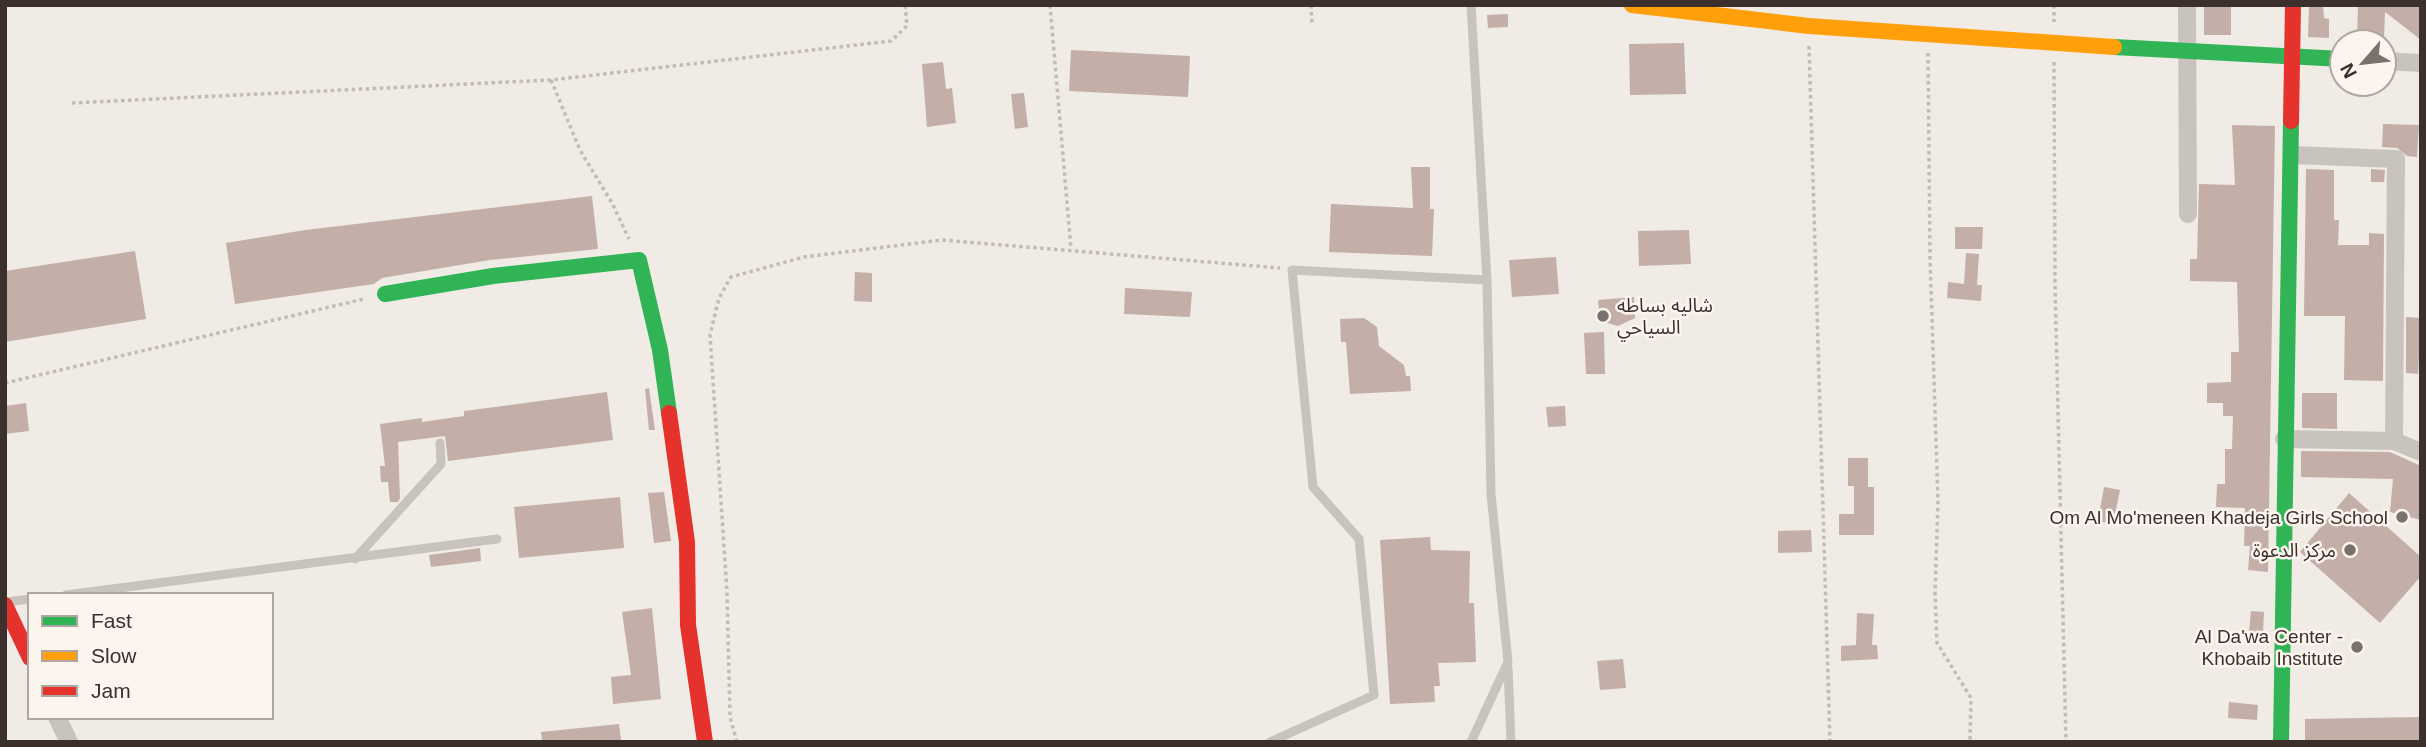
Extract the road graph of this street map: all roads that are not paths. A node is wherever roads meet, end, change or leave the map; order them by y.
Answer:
1 (1472, 5) edge
2 (1632, 5) edge
3 (2187, 5) edge
4 (2293, 5) edge
5 (2187, 52) junction
6 (2293, 57) junction
7 (2328, 58) edge
8 (2398, 62) edge
9 (2421, 63) edge
10 (2292, 155) junction
11 (2188, 214) dead end
12 (1487, 280) junction
13 (385, 294) road end
14 (2284, 439) junction
15 (2394, 441) junction
16 (440, 443) dead end
17 (2421, 452) edge
18 (497, 538) dead end
19 (355, 559) junction
20 (82, 593) edge
21 (28, 599) edge
22 (5, 604) edge
23 (28, 654) edge
24 (1508, 662) junction
25 (58, 719) edge
26 (69, 742) edge
27 (705, 742) edge
28 (1270, 742) edge
29 (1471, 742) edge
30 (1511, 742) edge
31 (2281, 742) edge

1 - 12 lane
2 - 5 street
3 - 5 street
4 - 6 street
5 - 6 street
5 - 11 street
6 - 7 street
6 - 10 street
8 - 9 street
10 - 14 street
10 - 15 street
12 - 24 lane
12 - 28 lane
13 - 27 street
14 - 15 street
14 - 31 street
15 - 17 street
16 - 19 lane
18 - 19 lane
19 - 20 lane
21 - 22 lane
22 - 23 street
24 - 29 lane
24 - 30 lane
25 - 26 street

